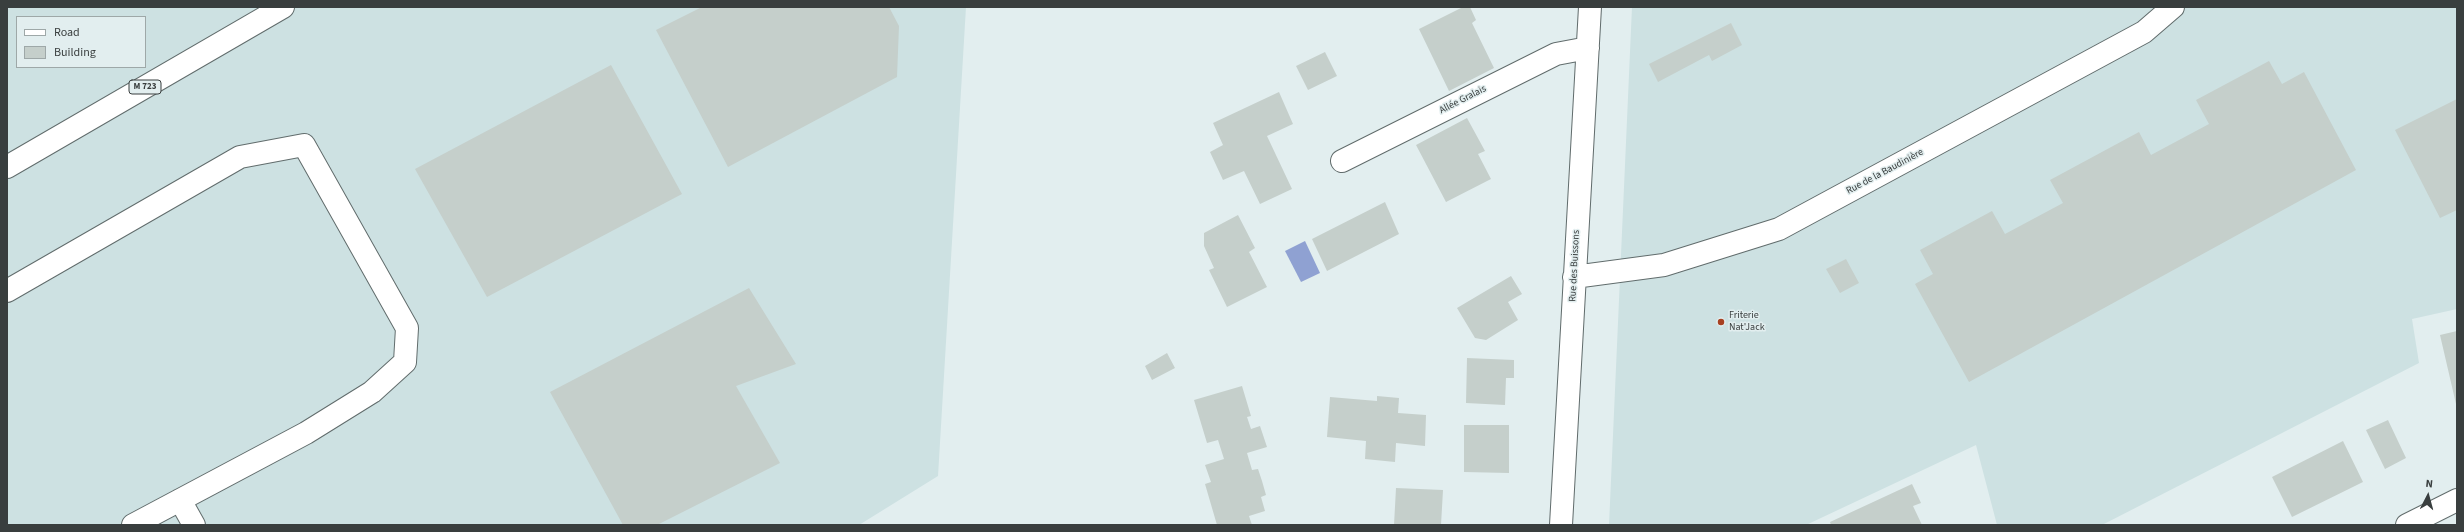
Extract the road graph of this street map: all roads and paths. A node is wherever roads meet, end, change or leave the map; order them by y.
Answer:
1 (283, 7) edge
2 (1590, 7) edge
3 (2173, 7) edge
4 (1588, 48) junction
5 (1342, 161) dead end
6 (7, 167) edge
7 (1574, 277) junction
8 (7, 291) edge
9 (180, 500) junction
10 (2457, 500) edge
11 (133, 525) edge
12 (194, 525) edge
13 (1561, 525) edge
14 (2407, 525) edge

1 - 6 street, M 723
2 - 4 street, Rue des Buissons
3 - 7 street, Rue de la Baudinière
4 - 5 street, Allée Gralais
4 - 7 street, Rue des Buissons
7 - 13 street, Rue des Buissons
8 - 9 street
9 - 11 street
9 - 12 street
10 - 14 street

